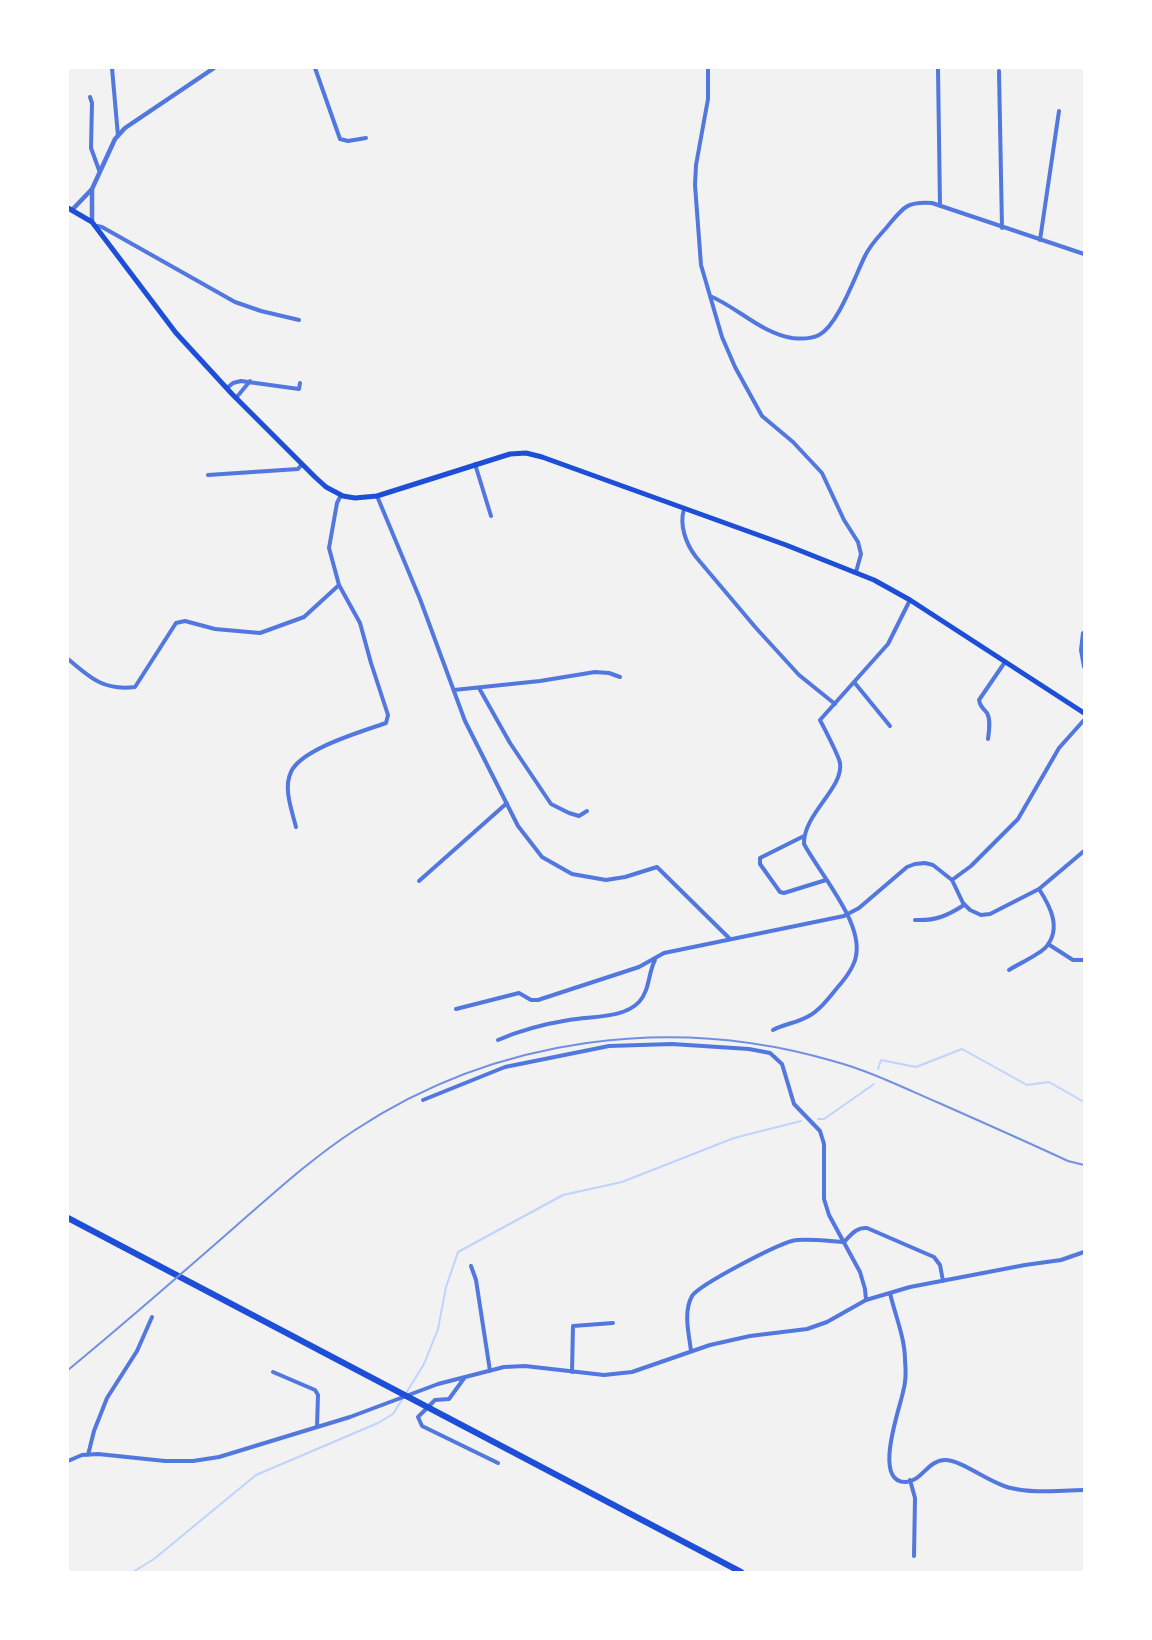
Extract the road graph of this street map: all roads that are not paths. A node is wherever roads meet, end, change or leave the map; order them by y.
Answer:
1 (112, 68) edge
2 (214, 68) edge
3 (315, 68) edge
4 (708, 68) edge
5 (938, 69) dead end
6 (999, 71) dead end
7 (90, 97) dead end
8 (1059, 111) dead end
9 (118, 136) junction
10 (366, 138) dead end
11 (99, 170) junction
12 (92, 189) junction
13 (940, 206) junction
14 (70, 209) edge
15 (94, 224) junction
16 (1002, 228) junction
17 (1040, 240) junction
18 (1084, 254) edge
19 (710, 296) junction
20 (299, 320) dead end
21 (250, 381) junction
22 (300, 382) dead end
23 (227, 388) junction
24 (236, 398) junction
25 (302, 464) junction
26 (474, 464) junction
27 (208, 475) dead end
28 (341, 495) junction
29 (377, 496) junction
30 (684, 509) junction
31 (491, 516) dead end
32 (856, 572) junction
33 (339, 585) junction
34 (910, 600) junction
35 (1083, 633) dead end
36 (68, 659) edge
37 (1005, 661) junction
38 (1084, 667) edge
39 (620, 677) dead end
40 (854, 682) junction
41 (479, 688) junction
42 (454, 690) junction
43 (834, 704) junction
44 (1084, 713) edge
45 (1084, 720) edge
46 (890, 726) dead end
47 (988, 739) dead end
48 (507, 803) junction
49 (587, 811) dead end
50 (296, 827) dead end
51 (804, 836) junction
52 (1084, 851) edge
53 (826, 880) junction
54 (952, 880) junction
55 (419, 881) dead end
56 (1039, 889) junction
57 (964, 905) junction
58 (848, 914) junction
59 (915, 920) dead end
60 (730, 940) junction
61 (1048, 944) junction
62 (656, 959) junction
63 (1084, 960) edge
64 (1009, 970) dead end
65 (456, 1009) dead end
66 (773, 1030) dead end
67 (498, 1040) dead end
68 (423, 1100) dead end
69 (68, 1218) edge
70 (844, 1242) junction
71 (1084, 1252) edge
72 (471, 1266) dead end
73 (943, 1281) junction
74 (890, 1293) junction
75 (866, 1300) junction
76 (152, 1317) dead end
77 (613, 1323) dead end
78 (691, 1351) junction
79 (490, 1371) junction
80 (273, 1372) dead end
81 (572, 1372) junction
82 (466, 1377) junction
83 (317, 1427) junction
84 (88, 1455) junction
85 (68, 1461) edge
86 (498, 1462) dead end
87 (910, 1480) junction
88 (1084, 1490) edge
89 (914, 1556) dead end
90 (741, 1572) edge

1 - 9 street
2 - 9 street
3 - 10 street
4 - 19 street
5 - 13 street
6 - 16 street
7 - 11 street
8 - 17 street
9 - 11 street
11 - 12 street
12 - 14 street
12 - 15 street
13 - 16 street
13 - 19 street
14 - 15 main road
15 - 20 street
15 - 23 main road
16 - 17 street
17 - 18 street
19 - 32 street
21 - 22 street
21 - 23 street
21 - 24 street
23 - 24 main road
24 - 25 main road
25 - 27 street
25 - 28 main road
26 - 29 main road
26 - 30 main road
26 - 31 street
28 - 29 main road
28 - 33 street
29 - 42 street
30 - 32 main road
30 - 43 street
32 - 34 main road
33 - 36 street
33 - 50 street
34 - 37 main road
34 - 40 street
35 - 38 street
37 - 44 main road
37 - 47 street
39 - 41 street
40 - 43 street
40 - 46 street
41 - 42 street
41 - 49 street
42 - 48 street
43 - 51 street
45 - 54 street
48 - 55 street
48 - 60 street
51 - 53 street
51 - 53 street
52 - 56 street
53 - 58 street
54 - 57 street
54 - 58 street
56 - 57 street
56 - 61 street
57 - 59 street
58 - 60 street
58 - 66 street
60 - 62 street
61 - 63 street
61 - 64 street
62 - 65 street
62 - 67 street
68 - 70 street
69 - 90 main road
70 - 73 street
70 - 75 street
70 - 78 street
71 - 73 street
72 - 79 street
73 - 74 street
74 - 75 street
74 - 87 street
75 - 78 street
76 - 84 street
77 - 81 street
78 - 81 street
79 - 81 street
79 - 82 street
80 - 83 street
82 - 83 street
82 - 86 street
83 - 84 street
84 - 85 street
87 - 88 street
87 - 89 street

